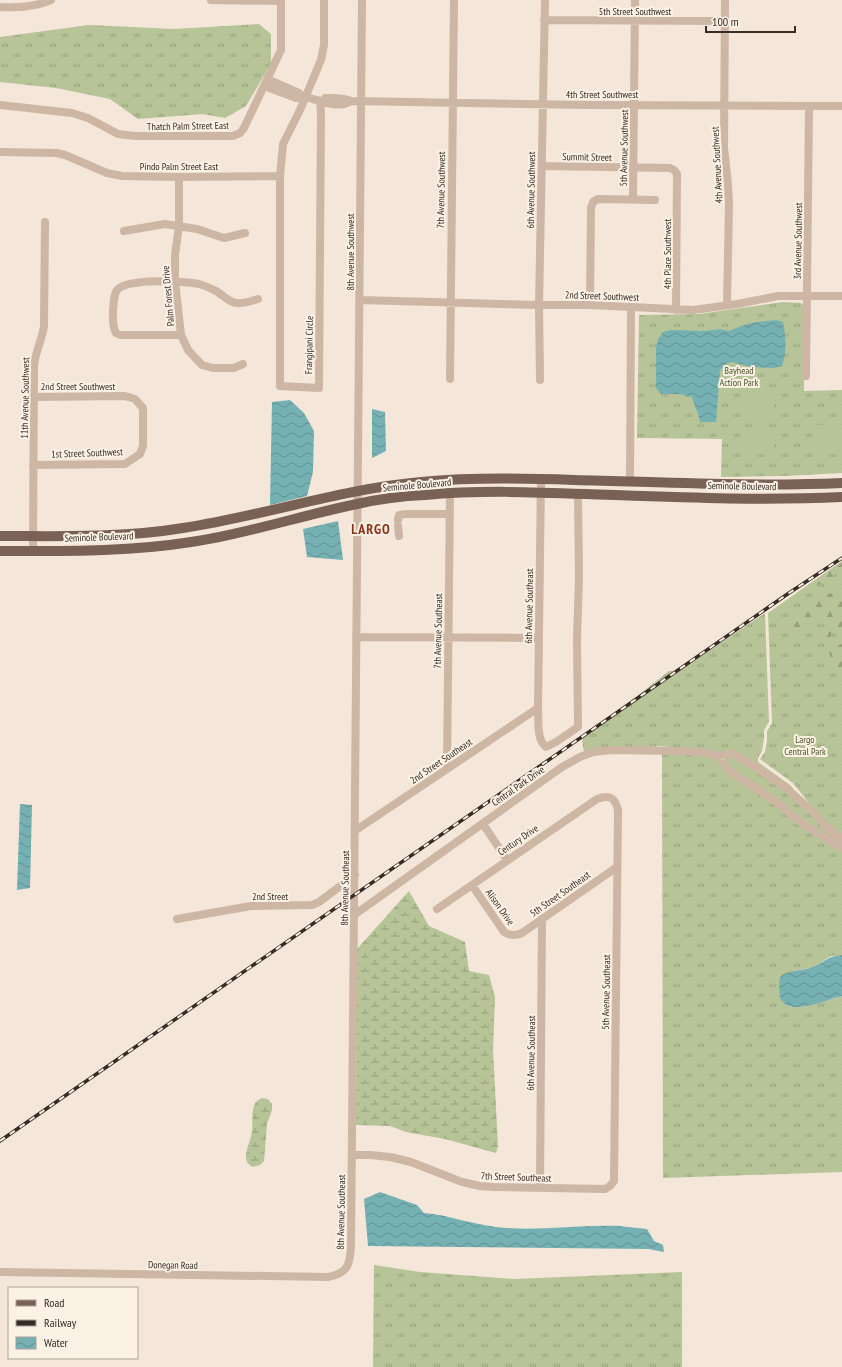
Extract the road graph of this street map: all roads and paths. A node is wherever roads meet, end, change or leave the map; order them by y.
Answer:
1 (50, 0) edge
2 (211, 0) edge
3 (281, 0) edge
4 (324, 0) edge
5 (362, 0) edge
6 (454, 0) edge
7 (545, 0) edge
8 (635, 0) edge
9 (725, 0) edge
10 (0, 7) edge
11 (544, 20) junction
12 (634, 21) junction
13 (725, 21) junction
14 (266, 83) junction
15 (303, 98) junction
16 (321, 101) junction
17 (361, 101) junction
18 (453, 103) junction
19 (543, 104) junction
20 (635, 104) junction
21 (0, 105) edge
22 (725, 105) junction
23 (809, 106) junction
24 (842, 106) edge
25 (0, 152) edge
26 (542, 166) junction
27 (634, 168) junction
28 (280, 176) junction
29 (178, 177) junction
30 (633, 199) junction
31 (677, 199) joint
32 (655, 200) dead end
33 (45, 222) dead end
34 (179, 226) junction
35 (124, 231) dead end
36 (246, 233) dead end
37 (175, 281) junction
38 (807, 295) junction
39 (842, 296) edge
40 (258, 299) dead end
41 (360, 300) junction
42 (450, 302) junction
43 (539, 305) junction
44 (590, 305) junction
45 (727, 306) junction
46 (631, 307) junction
47 (676, 310) junction
48 (182, 335) junction
49 (243, 364) dead end
50 (806, 376) dead end
51 (450, 379) dead end
52 (540, 380) dead end
53 (34, 396) junction
54 (140, 454) joint
55 (34, 465) junction
56 (540, 479) junction
57 (630, 481) junction
58 (842, 483) edge
59 (740, 484) junction
60 (358, 490) junction
61 (450, 493) junction
62 (540, 493) junction
63 (578, 494) junction
64 (629, 495) junction
65 (842, 497) edge
66 (740, 498) junction
67 (358, 503) junction
68 (450, 514) junction
69 (0, 536) edge
70 (33, 536) junction
71 (399, 536) dead end
72 (0, 551) edge
73 (33, 551) junction
74 (356, 637) junction
75 (447, 638) junction
76 (538, 638) junction
77 (538, 708) junction
78 (719, 756) junction
79 (447, 769) junction
80 (612, 798) joint
81 (483, 824) junction
82 (356, 830) junction
83 (842, 839) edge
84 (842, 848) edge
85 (507, 860) junction
86 (617, 867) junction
87 (355, 875) junction
88 (472, 885) junction
89 (437, 909) dead end
90 (354, 915) junction
91 (176, 919) dead end
92 (542, 919) junction
93 (514, 936) joint
94 (352, 1155) junction
95 (610, 1186) joint
96 (540, 1188) junction
97 (344, 1271) joint
98 (0, 1272) edge

1 - 10 street
2 - 3 street
3 - 14 street, Thatch Palm Street East
4 - 15 street
5 - 17 street, 8th Avenue Southwest
6 - 18 street, 7th Avenue Southwest
7 - 11 street, 6th Avenue Southwest
8 - 12 street, 5th Avenue Southwest
9 - 13 street, 4th Avenue Southwest
11 - 12 street, 5th Street Southwest
11 - 19 street, 6th Avenue Southwest
12 - 13 street, 5th Street Southwest
12 - 20 street, 5th Avenue Southwest
13 - 22 street, 4th Avenue Southwest
14 - 15 street, 4th Street Southwest
14 - 21 street, Thatch Palm Street East
15 - 16 street, 4th Street Southwest
15 - 28 street
16 - 17 street, 4th Street Southwest
16 - 28 street, Frangipani Circle
17 - 18 street, 4th Street Southwest
17 - 41 street, 8th Avenue Southwest
18 - 19 street, 4th Street Southwest
18 - 42 street, 7th Avenue Southwest
19 - 20 street, 4th Street Southwest
19 - 26 street, 6th Avenue Southwest
20 - 22 street, 4th Street Southwest
20 - 27 street, 5th Avenue Southwest
22 - 23 street, 4th Street Southwest
22 - 45 street, 4th Avenue Southwest
23 - 24 street, 4th Street Southwest
23 - 38 street, 3rd Avenue Southwest
25 - 29 street, Pindo Palm Street East
26 - 27 street, Summit Street
26 - 43 street, 6th Avenue Southwest
27 - 30 street, 5th Avenue Southwest
27 - 31 street, Summit Street
28 - 29 street, Pindo Palm Street East
29 - 34 street, Palm Forest Drive
30 - 32 street
30 - 44 street
31 - 47 street, 4th Place Southwest
33 - 53 street, 11th Avenue Southwest
34 - 35 street
34 - 36 street
34 - 37 street, Palm Forest Drive
37 - 40 street
37 - 48 street, Palm Forest Drive
37 - 48 street
38 - 39 street, 2nd Street Southwest
38 - 45 street, 2nd Street Southwest
38 - 50 street, 3rd Avenue Southwest
41 - 42 street, 2nd Street Southwest
41 - 60 street, 8th Avenue Southwest
42 - 43 street, 2nd Street Southwest
42 - 51 street, 7th Avenue Southwest
43 - 44 street, 2nd Street Southwest
43 - 52 street, 6th Avenue Southwest
44 - 46 street, 2nd Street Southwest
45 - 47 street, 2nd Street Southwest
46 - 47 street, 2nd Street Southwest
46 - 57 street
48 - 49 street, Palm Forest Drive
53 - 54 street, 2nd Street Southwest
53 - 55 street, 11th Avenue Southwest
54 - 55 street, 1st Street Southwest
55 - 70 street, 11th Avenue Southwest
56 - 57 main road, Seminole Boulevard
56 - 60 main road, Seminole Boulevard
56 - 62 street, 6th Avenue Southeast
57 - 59 main road, Seminole Boulevard
57 - 64 main road
58 - 59 main road, Seminole Boulevard
59 - 66 main road
60 - 67 street, 8th Avenue Southwest
60 - 70 main road, Seminole Boulevard
61 - 62 main road, Seminole Boulevard
61 - 67 main road, Seminole Boulevard
61 - 68 street, 7th Avenue Southeast
62 - 63 main road, Seminole Boulevard
62 - 76 street, 6th Avenue Southeast
63 - 64 main road, Seminole Boulevard
63 - 77 street, 6th Avenue Southeast
64 - 66 main road, Seminole Boulevard
65 - 66 main road, Seminole Boulevard
67 - 73 main road, Seminole Boulevard
67 - 74 street, 8th Avenue Southeast
68 - 71 street
68 - 75 street, 7th Avenue Southeast
69 - 70 main road, Seminole Boulevard
70 - 73 street, 11th Avenue Southwest
72 - 73 main road, Seminole Boulevard
74 - 75 street
74 - 82 street, 8th Avenue Southeast
75 - 76 street
75 - 79 street, 7th Avenue Southeast
76 - 77 street, 6th Avenue Southeast
77 - 79 street, 2nd Street Southeast
78 - 81 street, Central Park Drive
78 - 83 street, Central Park Drive
78 - 84 street
79 - 82 street, 2nd Street Southeast
80 - 85 street, Century Drive
80 - 86 street, 5th Avenue Southeast
81 - 85 street
81 - 90 street, Central Park Drive
82 - 87 street, 8th Avenue Southeast
85 - 88 street, Century Drive
86 - 92 street, 5th Street Southeast
86 - 95 street, 5th Avenue Southeast
87 - 90 street, 8th Avenue Southeast
87 - 91 street, 2nd Street
88 - 89 street, Century Drive
88 - 93 street, Alison Drive
90 - 94 street, 8th Avenue Southeast
92 - 93 street, 5th Street Southeast
92 - 96 street, 6th Avenue Southeast
94 - 96 street, 7th Street Southeast
94 - 97 street, 8th Avenue Southeast
95 - 96 street, 7th Street Southeast
97 - 98 street, Donegan Road

